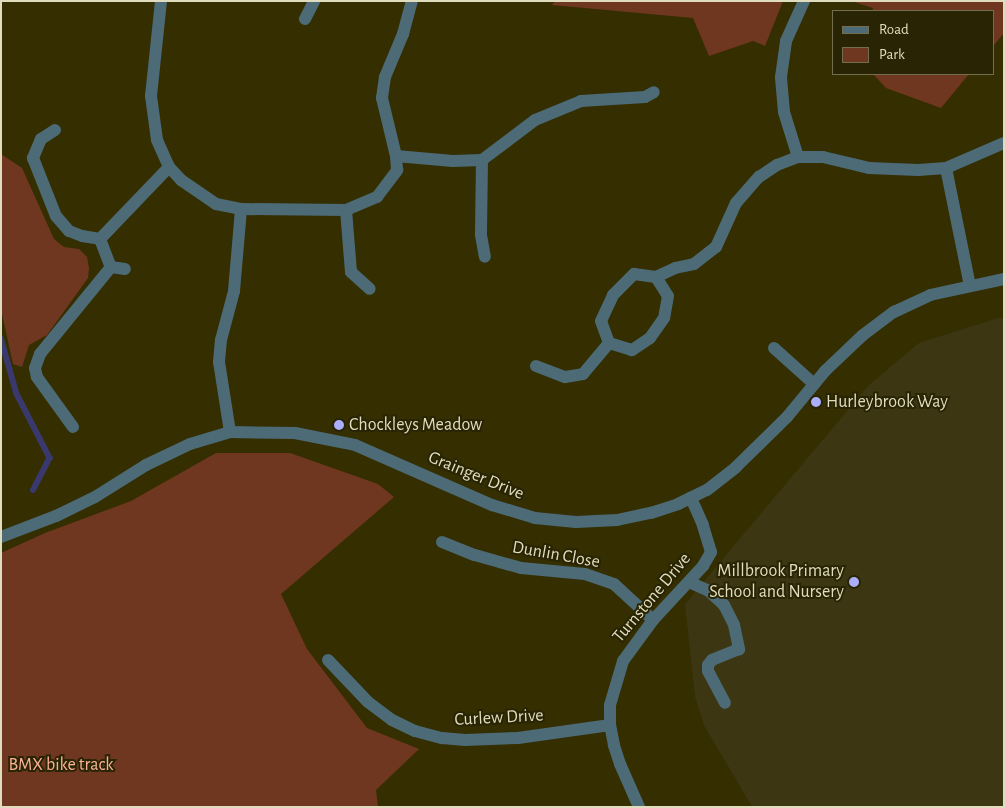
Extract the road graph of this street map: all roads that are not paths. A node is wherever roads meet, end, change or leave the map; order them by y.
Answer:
1 (161, 1) edge
2 (314, 1) edge
3 (412, 1) edge
4 (804, 1) edge
5 (305, 19) dead end
6 (654, 92) dead end
7 (55, 130) dead end
8 (1004, 143) edge
9 (396, 156) junction
10 (798, 157) junction
11 (482, 160) junction
12 (168, 167) junction
13 (946, 168) junction
14 (241, 209) junction
15 (346, 210) junction
16 (100, 239) junction
17 (485, 257) dead end
18 (111, 267) junction
19 (125, 269) dead end
20 (656, 277) junction
21 (1004, 279) edge
22 (970, 286) junction
23 (370, 289) dead end
24 (609, 343) junction
25 (774, 348) dead end
26 (536, 366) dead end
27 (814, 384) junction
28 (73, 427) dead end
29 (230, 432) junction
30 (691, 498) junction
31 (1, 537) edge
32 (442, 542) dead end
33 (689, 582) junction
34 (653, 620) junction
35 (328, 660) dead end
36 (725, 704) dead end
37 (610, 725) junction
38 (640, 807) edge

1 - 12 street
2 - 5 street
3 - 9 street
4 - 10 street
6 - 11 street
7 - 16 street
8 - 13 street
9 - 11 street
9 - 15 street
10 - 13 street
10 - 20 street
11 - 17 street
12 - 14 street
12 - 16 street
13 - 22 street
14 - 15 street
14 - 29 street
15 - 23 street
16 - 18 street
18 - 19 street
18 - 28 street
20 - 24 street
20 - 24 street
21 - 22 street, Grainger Drive
22 - 27 street, Grainger Drive
24 - 26 street
25 - 27 street
27 - 30 street, Grainger Drive
29 - 30 street, Grainger Drive
29 - 31 street, Grainger Drive
30 - 33 street, Turnstone Drive
32 - 34 street, Dunlin Close
33 - 34 street, Turnstone Drive
33 - 36 street
34 - 37 street, Turnstone Drive
35 - 37 street, Curlew Drive
37 - 38 street, Turnstone Drive

